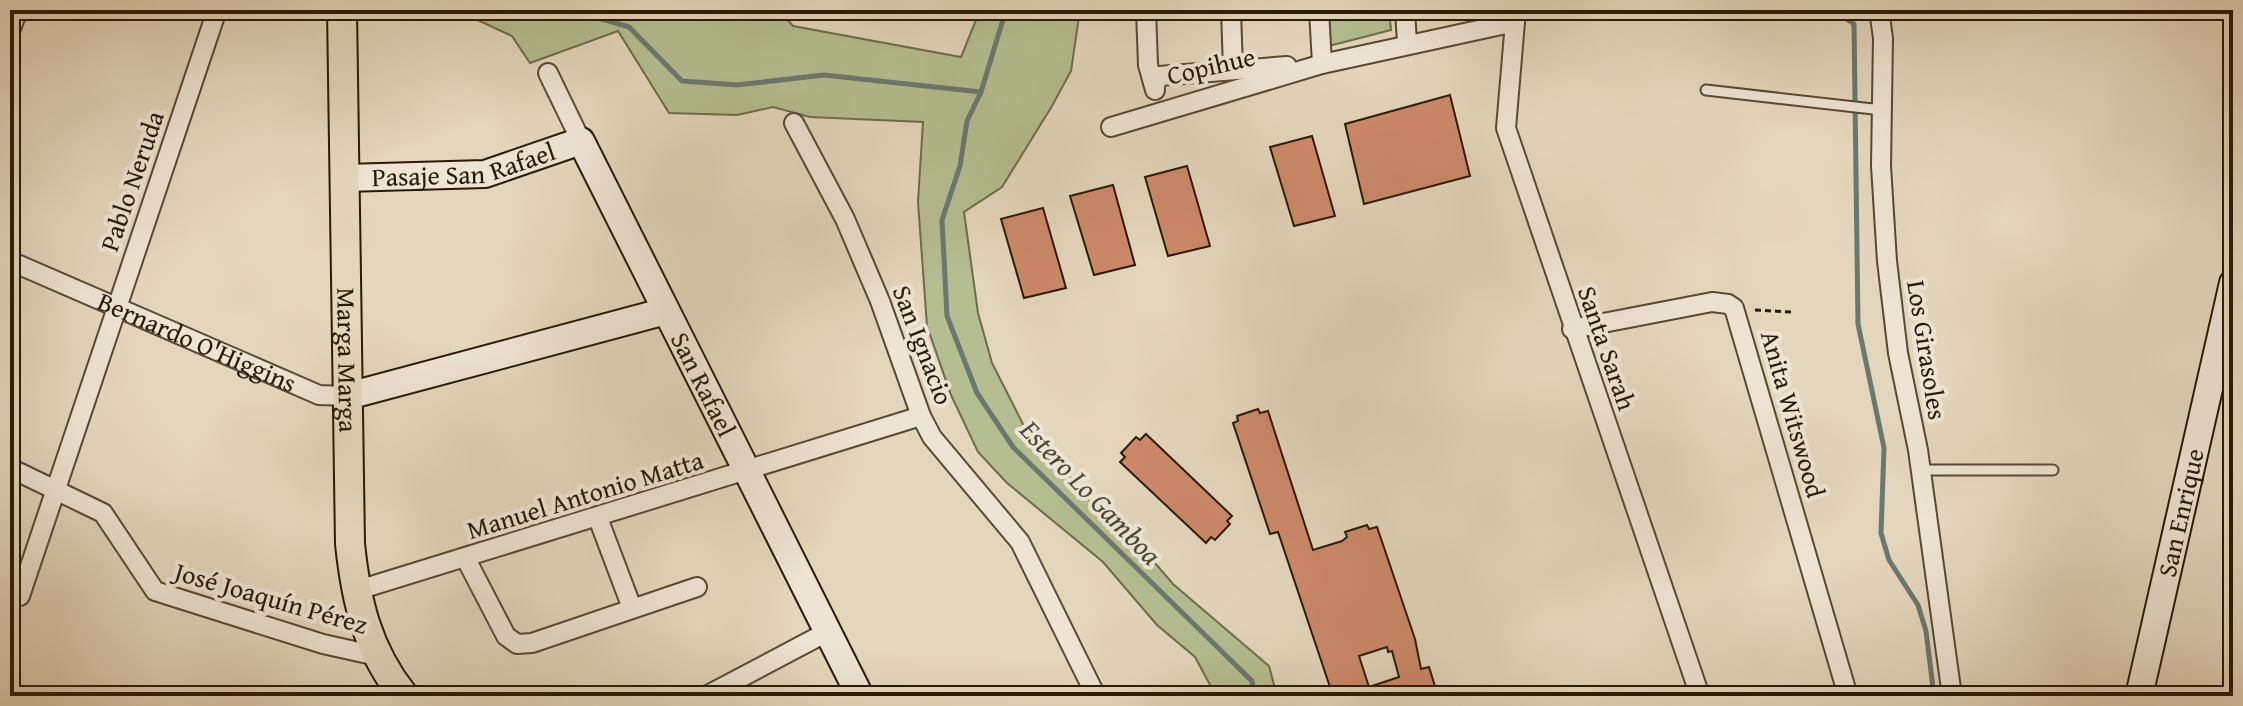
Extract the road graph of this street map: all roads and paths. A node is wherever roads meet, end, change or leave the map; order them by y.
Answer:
1 (18, 10) edge
2 (217, 10) edge
3 (1146, 10) edge
4 (1231, 10) edge
5 (1319, 10) edge
6 (1405, 10) edge
7 (1879, 10) edge
8 (343, 15) edge
9 (1516, 16) edge
10 (1486, 18) edge
11 (10, 31) edge
12 (1407, 43) junction
13 (1322, 64) junction
14 (1233, 70) junction
15 (548, 73) dead end
16 (1155, 85) junction
17 (1706, 90) dead end
18 (1171, 108) junction
19 (1882, 110) junction
20 (794, 123) dead end
21 (1111, 127) dead end
22 (581, 141) junction
23 (345, 178) junction
24 (10, 261) edge
25 (2233, 283) edge
26 (116, 307) junction
27 (1734, 308) junction
28 (666, 311) junction
29 (1791, 312) dead end
30 (1572, 329) junction
31 (348, 396) junction
32 (921, 416) junction
33 (10, 468) edge
34 (1921, 470) junction
35 (2053, 470) dead end
36 (746, 473) junction
37 (53, 488) junction
38 (598, 518) junction
39 (466, 559) junction
40 (697, 587) dead end
41 (355, 591) junction
42 (20, 596) dead end
43 (632, 608) junction
44 (827, 632) junction
45 (377, 656) junction
46 (404, 696) edge
47 (706, 696) edge
48 (860, 696) edge
49 (1096, 696) edge
50 (1700, 696) edge
51 (1848, 696) edge
52 (1952, 696) edge
53 (2139, 696) edge

1 - 11 street
2 - 26 street, Pablo Neruda
3 - 16 street
4 - 14 street
5 - 13 street
6 - 12 street
7 - 19 street, Los Girasoles
8 - 23 main road, Marga Marga
9 - 10 street, Copihue
9 - 30 street, Santa Sarah
10 - 12 street, Copihue
12 - 13 street, Copihue
13 - 14 street, Copihue
13 - 18 street, Copihue
14 - 16 street, Copihue
15 - 22 street, San Rafael
16 - 18 street, Copihue
17 - 19 lane
18 - 21 street
19 - 34 street, Los Girasoles
20 - 32 street, San Ignacio
22 - 23 street, Pasaje San Rafael
22 - 28 street, San Rafael
23 - 31 main road, Marga Marga
24 - 26 street, Bernardo O'Higgins
25 - 53 street, San Enrique
26 - 31 street, Bernardo O'Higgins
26 - 37 street, Pablo Neruda
27 - 29 path
27 - 30 street, Anita Witswood
27 - 51 street, Anita Witswood
28 - 31 street, Bernardo O'Higgins
28 - 36 street, San Rafael
30 - 50 street, Santa Sarah
31 - 41 main road, Marga Marga
32 - 36 street, Manuel Antonio Matta
32 - 49 street, San Ignacio
33 - 37 street, José Joaquín Pérez
34 - 35 lane
34 - 52 street, Los Girasoles
36 - 38 street, Manuel Antonio Matta
36 - 44 street, San Rafael
37 - 42 street, Pablo Neruda
37 - 45 street, José Joaquín Pérez
38 - 39 street, Manuel Antonio Matta
38 - 43 street
39 - 41 street, Manuel Antonio Matta
39 - 43 street
40 - 43 street
41 - 45 main road, Marga Marga
44 - 47 street
44 - 48 street, San Rafael
45 - 46 main road, Marga Marga

